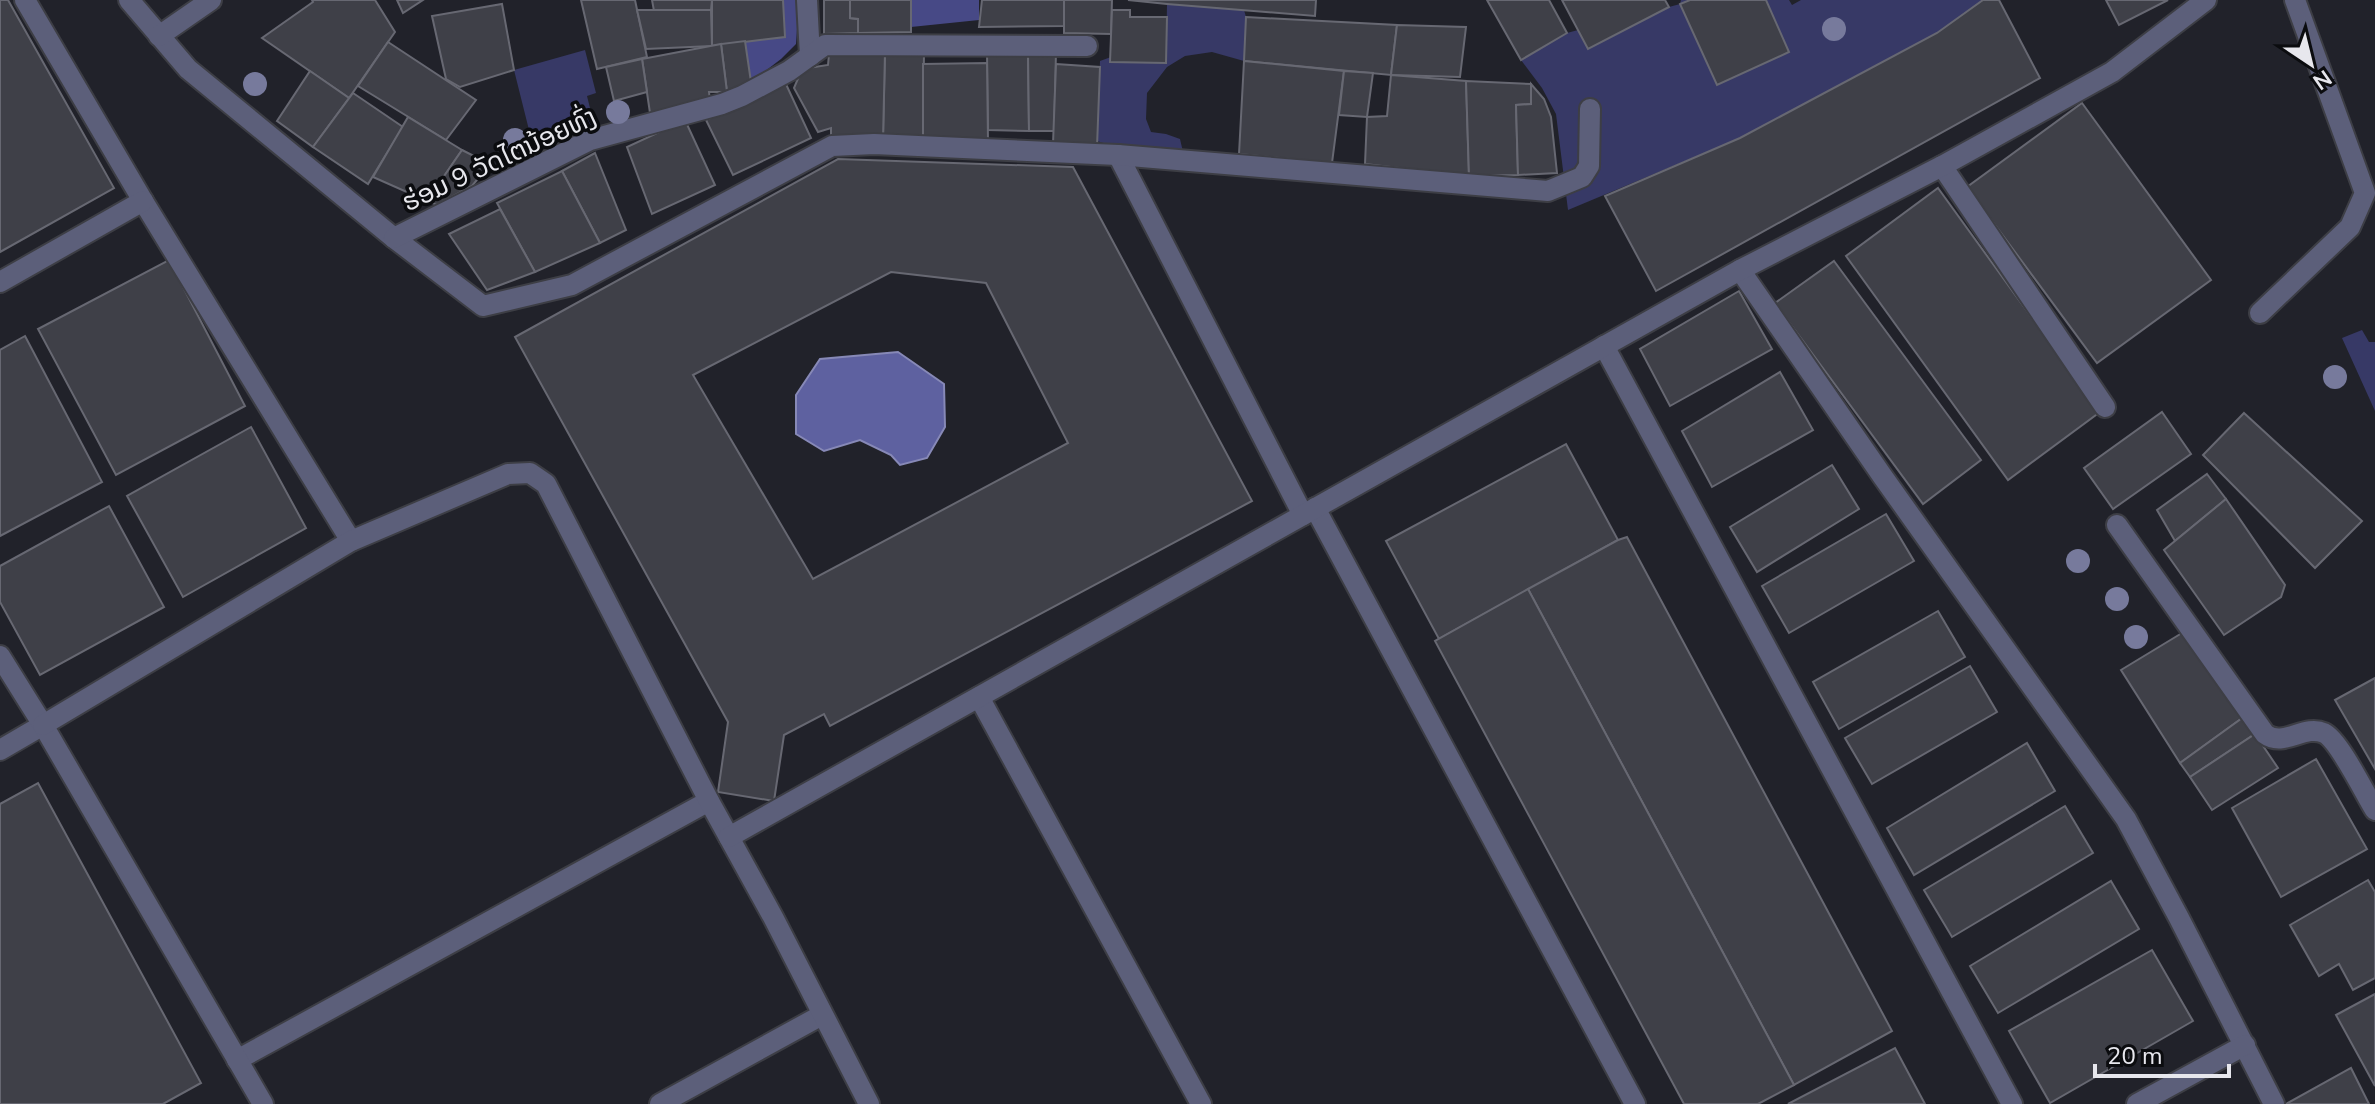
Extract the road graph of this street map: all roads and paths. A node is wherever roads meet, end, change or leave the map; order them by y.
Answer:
1 (25, 0) edge
2 (129, 0) edge
3 (211, 0) edge
4 (807, 0) edge
5 (2206, 0) edge
6 (2295, 0) edge
7 (159, 36) junction
8 (1087, 46) dead end
9 (810, 56) junction
10 (1590, 109) dead end
11 (1118, 155) junction
12 (1942, 166) junction
13 (143, 201) junction
14 (394, 238) junction
15 (1740, 270) junction
16 (0, 282) edge
17 (2260, 313) dead end
18 (1604, 346) junction
19 (2105, 407) dead end
20 (1309, 512) junction
21 (2117, 525) dead end
22 (351, 541) junction
23 (0, 656) edge
24 (979, 697) junction
25 (43, 725) junction
26 (0, 750) edge
27 (709, 801) junction
28 (2375, 810) edge
29 (729, 837) junction
30 (822, 1015) junction
31 (2245, 1045) junction
32 (237, 1060) junction
33 (263, 1104) edge
34 (660, 1104) edge
35 (869, 1104) edge
36 (1201, 1104) edge
37 (1635, 1104) edge
38 (2012, 1104) edge
39 (2137, 1104) edge
40 (2274, 1104) edge

1 - 13 street
2 - 7 street
3 - 7 street
4 - 9 street
5 - 12 street
6 - 17 street
7 - 14 street
8 - 9 street, ຮ່ອມ 9 ວັດໄຕນ້ອຍທົ່ງ
9 - 14 street, ຮ່ອມ 9 ວັດໄຕນ້ອຍທົ່ງ
10 - 11 street
11 - 14 street
11 - 20 street
12 - 15 street
12 - 19 street
13 - 16 street
13 - 22 street
15 - 18 street
15 - 31 street
18 - 20 street
18 - 38 street
20 - 24 street
20 - 37 street
21 - 28 street
22 - 25 street
22 - 27 street
23 - 25 street
24 - 29 street
24 - 36 street
25 - 26 street
25 - 32 street
27 - 29 street
27 - 32 street
29 - 30 street
30 - 34 street
30 - 35 street
31 - 39 street
31 - 40 street
32 - 33 street

